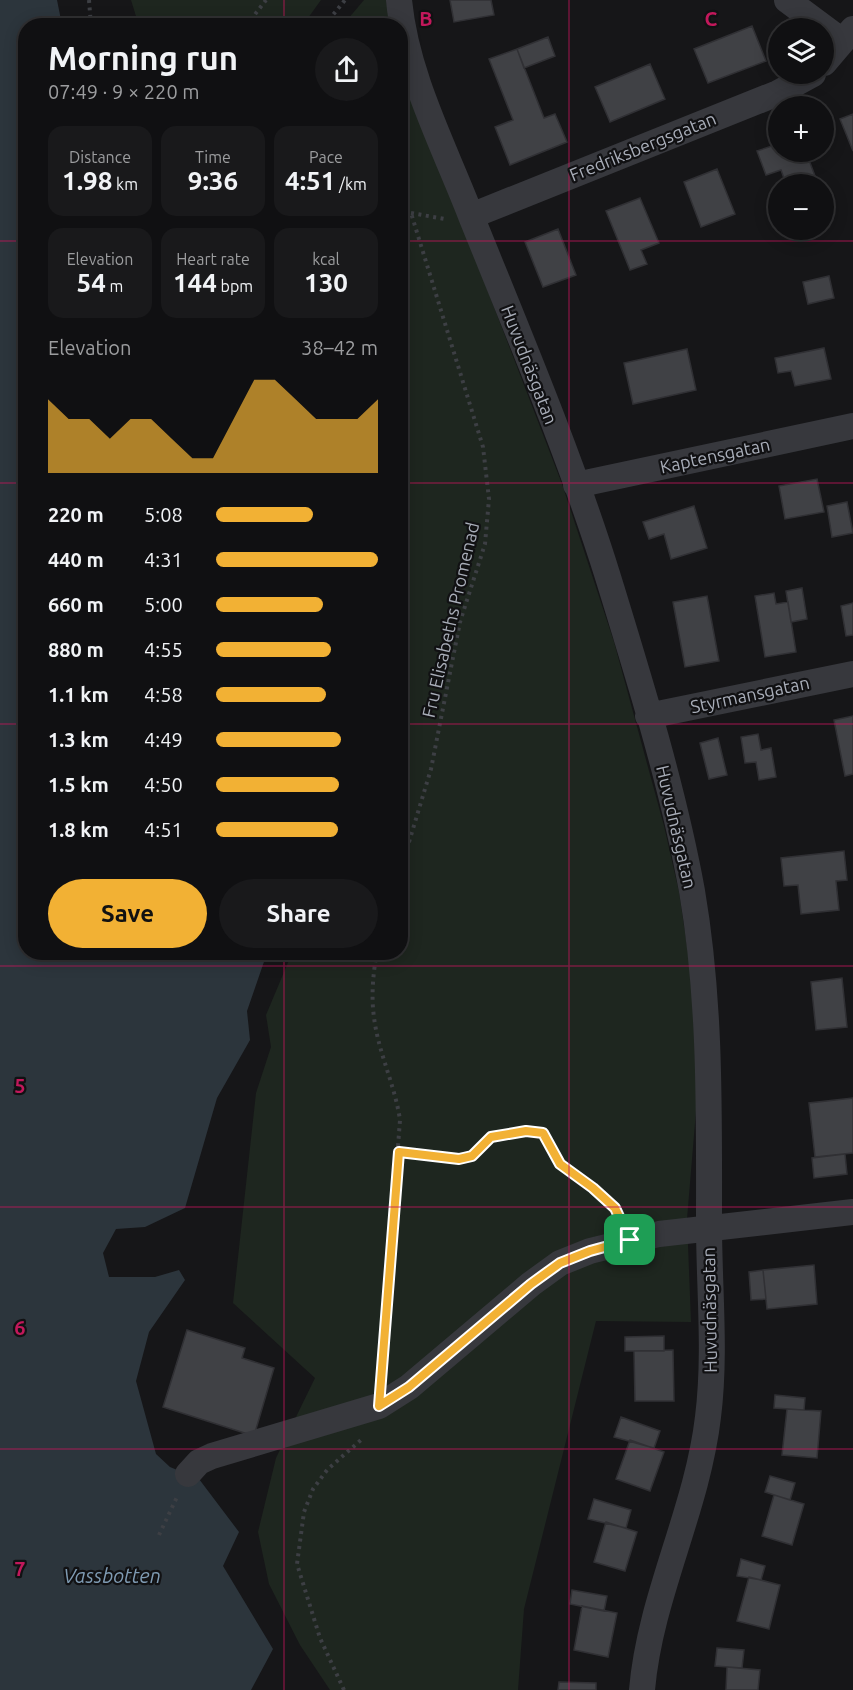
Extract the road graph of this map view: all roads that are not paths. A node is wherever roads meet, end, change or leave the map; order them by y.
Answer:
1 (399, 0) edge
2 (787, 0) edge
3 (403, 18) edge
4 (848, 35) edge
5 (408, 40) edge
6 (834, 51) edge
7 (795, 84) edge
8 (471, 216) junction
9 (853, 426) edge
10 (576, 485) junction
11 (853, 674) edge
12 (648, 717) junction
13 (853, 1212) edge
14 (709, 1229) junction
15 (188, 1474) road end
16 (642, 1690) edge

1 - 3 street, Huvudnäsgatan
2 - 4 street
4 - 6 street
5 - 8 street, Huvudnäsgatan
7 - 8 street, Fredriksbergsgatan
8 - 10 street, Huvudnäsgatan
9 - 10 street, Kaptensgatan
10 - 12 street, Huvudnäsgatan
11 - 12 street, Styrmansgatan
12 - 14 street, Huvudnäsgatan
13 - 14 street
14 - 15 street
14 - 16 street, Huvudnäsgatan

